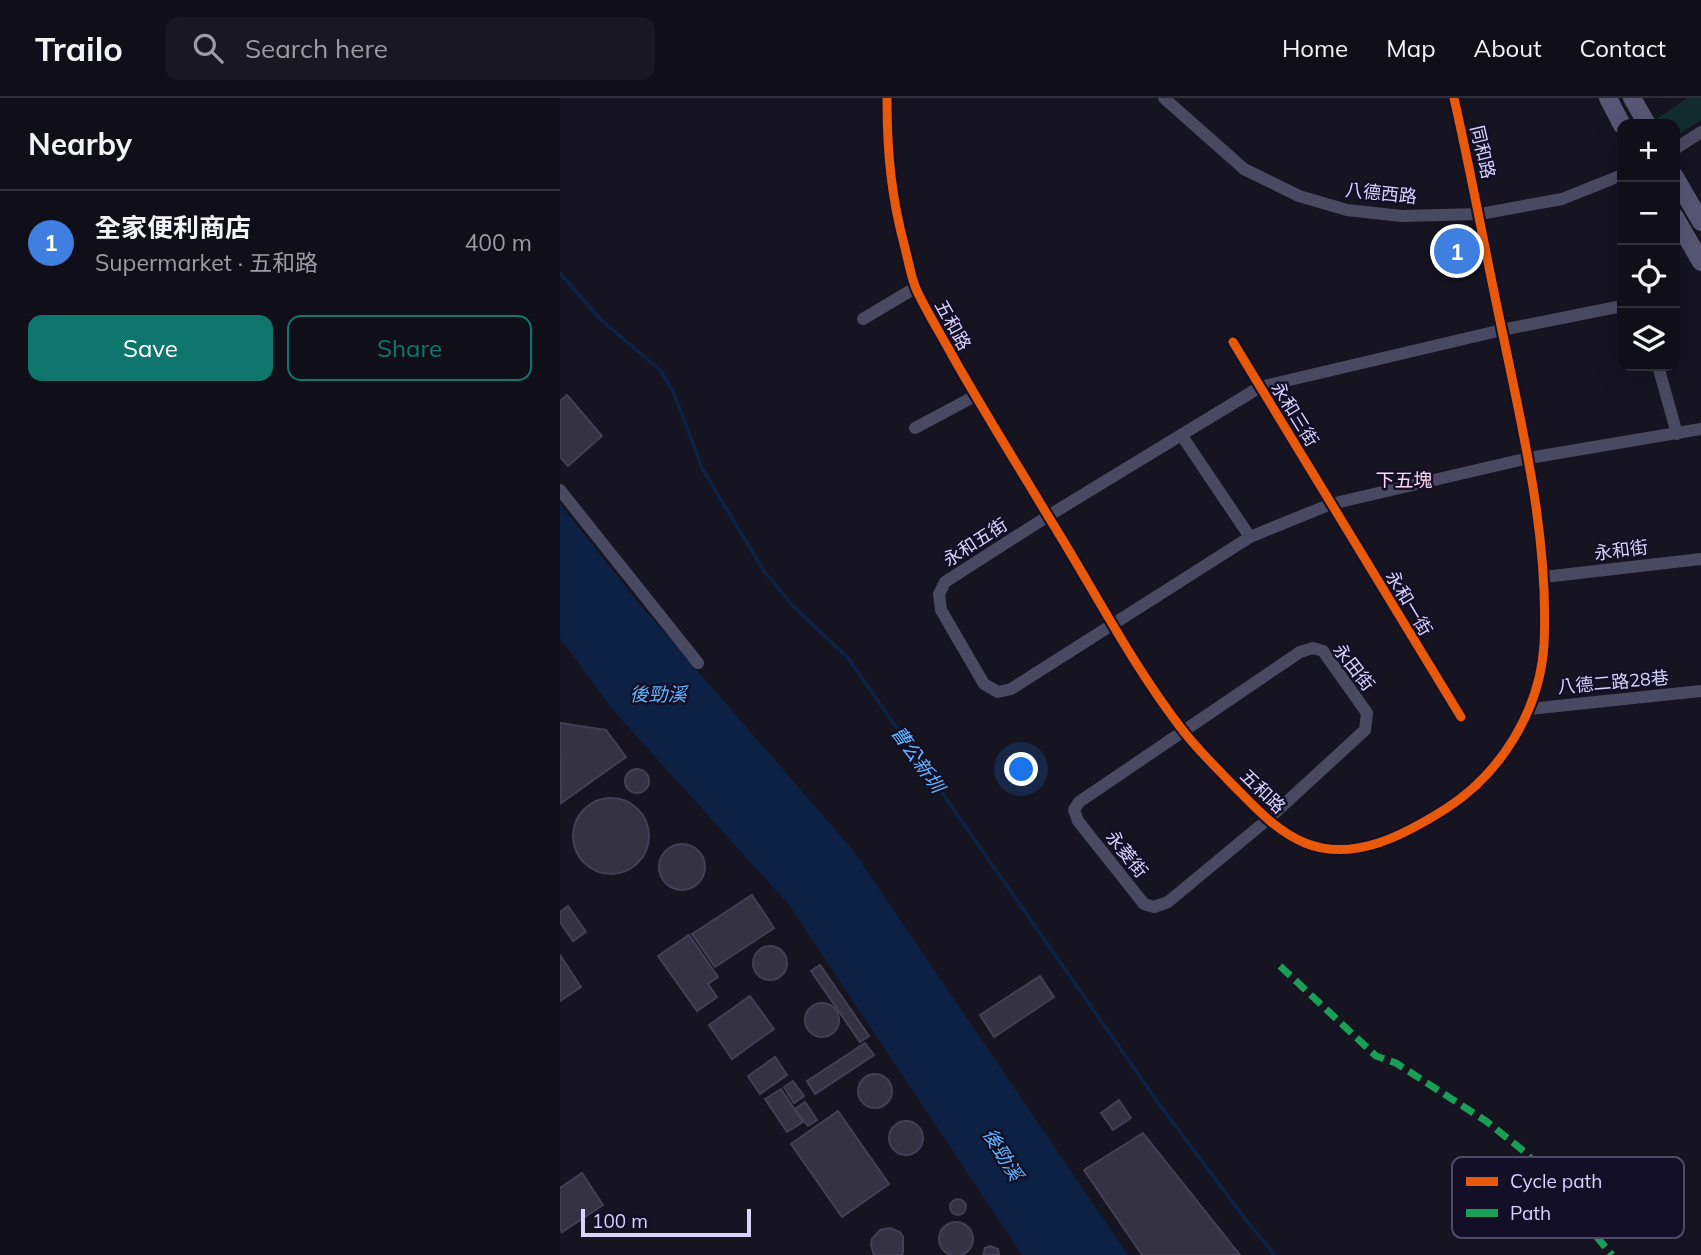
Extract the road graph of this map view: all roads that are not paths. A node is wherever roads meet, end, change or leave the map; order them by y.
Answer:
1 (887, 98) edge
2 (1164, 98) edge
3 (1454, 98) edge
4 (1608, 98) edge
5 (1632, 98) edge
6 (1619, 119) edge
7 (1644, 119) edge
8 (1701, 132) edge
9 (1680, 146) edge
10 (1617, 177) edge
11 (1678, 182) edge
12 (1480, 214) junction
13 (1701, 222) edge
14 (1680, 226) edge
15 (1701, 262) edge
16 (915, 288) junction
17 (1617, 307) edge
18 (863, 319) dead end
19 (1502, 330) junction
20 (1233, 342) dead end
21 (1660, 371) edge
22 (1260, 387) junction
23 (975, 396) junction
24 (915, 428) dead end
25 (1701, 429) edge
26 (1677, 434) junction
27 (1182, 436) junction
28 (1529, 458) junction
29 (560, 490) edge
30 (1331, 504) junction
31 (1048, 516) junction
32 (1250, 537) junction
33 (1701, 559) edge
34 (1544, 577) junction
35 (1112, 623) junction
36 (698, 663) dead end
37 (1701, 691) edge
38 (1529, 709) junction
39 (1461, 717) dead end
40 (1182, 731) junction
41 (1266, 820) junction

1 - 16 street, 五和路
2 - 12 street, 八德西路
3 - 12 street, 同和路
4 - 6 street
5 - 7 street
8 - 9 street
10 - 12 street, 八德西路
11 - 13 street
12 - 19 street, 五和路
14 - 15 street
16 - 18 street
16 - 23 street, 五和路
17 - 19 street, 永和三街
19 - 22 street, 永和三街
19 - 28 street, 五和路
20 - 22 street, 永和三街
21 - 26 street
22 - 27 street, 永和三街
22 - 30 street, 永和三街
23 - 24 street
23 - 31 street, 五和路
25 - 26 street
26 - 28 street
27 - 31 street, 永和三街
27 - 32 street
28 - 30 street
28 - 34 street, 五和路
29 - 36 street
30 - 32 street
30 - 39 street, 永和一街
31 - 35 street, 五和路
31 - 35 street, 永和五街
32 - 35 street
33 - 34 street, 永和街
34 - 38 street, 五和路
35 - 40 street, 五和路
37 - 38 street, 八德二路28巷
38 - 41 street, 五和路
40 - 41 street, 五和路
40 - 41 street, 永田街
40 - 41 street, 永菱街

